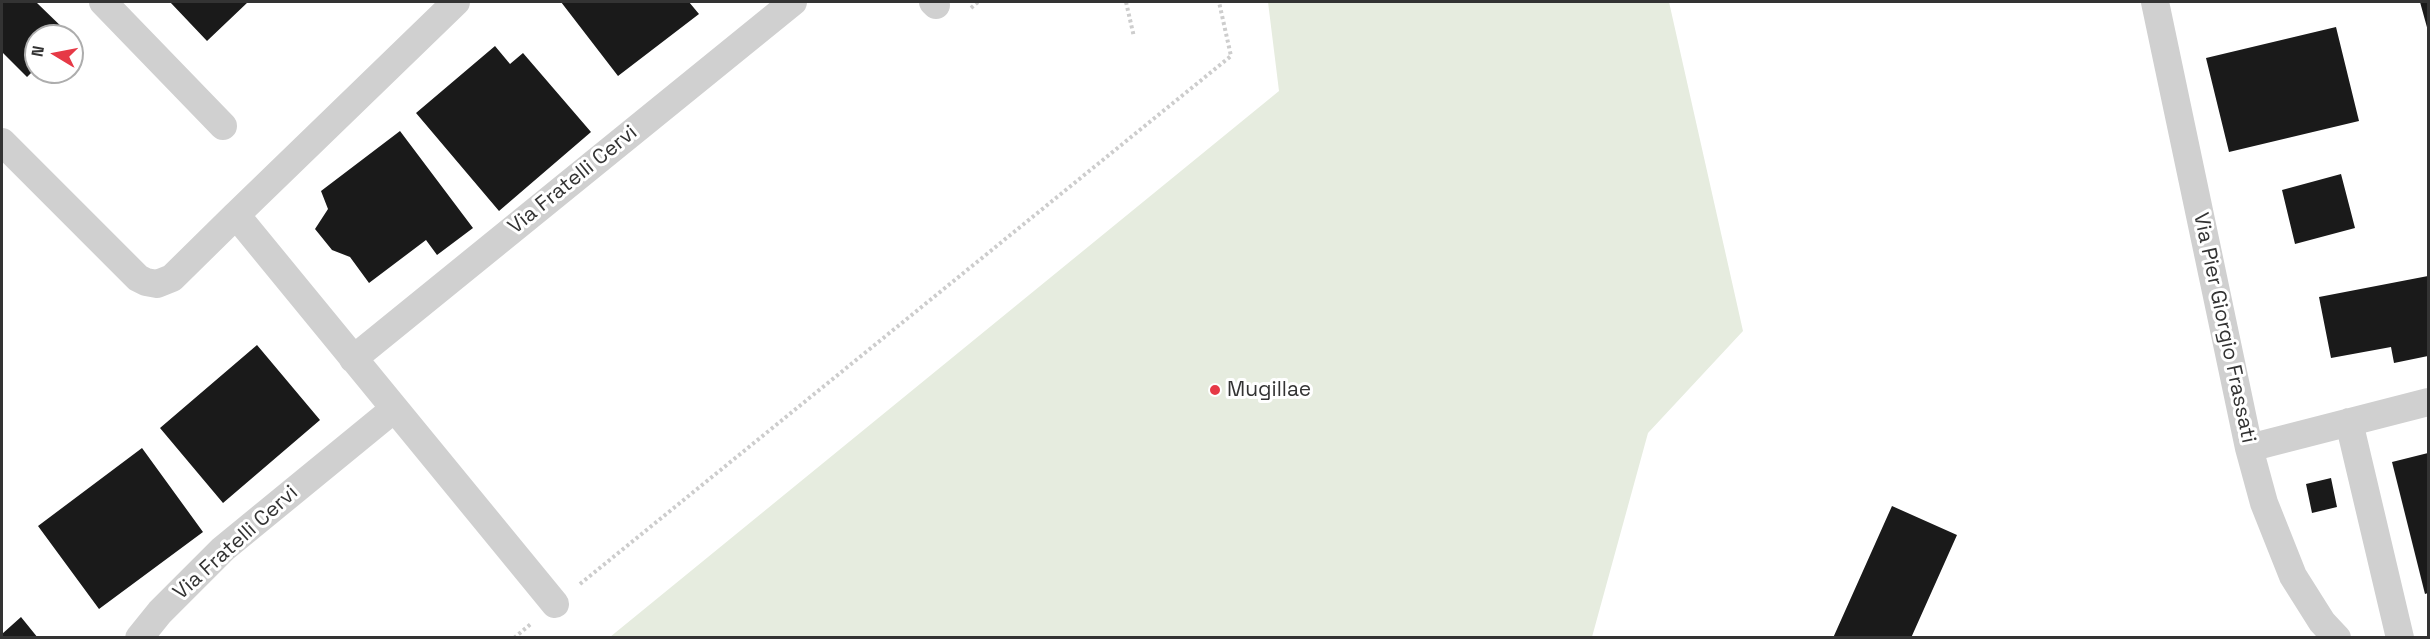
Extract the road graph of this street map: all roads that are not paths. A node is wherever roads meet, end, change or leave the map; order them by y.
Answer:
1 (103, 2) edge
2 (456, 2) edge
3 (793, 2) edge
4 (2155, 2) edge
5 (223, 126) dead end
6 (2, 142) edge
7 (236, 214) junction
8 (353, 359) junction
9 (2428, 402) edge
10 (394, 409) junction
11 (2349, 422) junction
12 (2249, 448) junction
13 (555, 604) road end
14 (139, 638) edge
15 (2337, 638) edge
16 (2400, 638) edge

1 - 5 street
2 - 7 street
3 - 8 street, Via Fratelli Cervi
4 - 12 street, Via Pier Giorgio Frassati
6 - 7 street
7 - 8 street
8 - 10 street
9 - 11 street
10 - 13 street
10 - 14 street, Via Fratelli Cervi
11 - 12 street
11 - 16 street
12 - 15 street, Via Pier Giorgio Frassati

